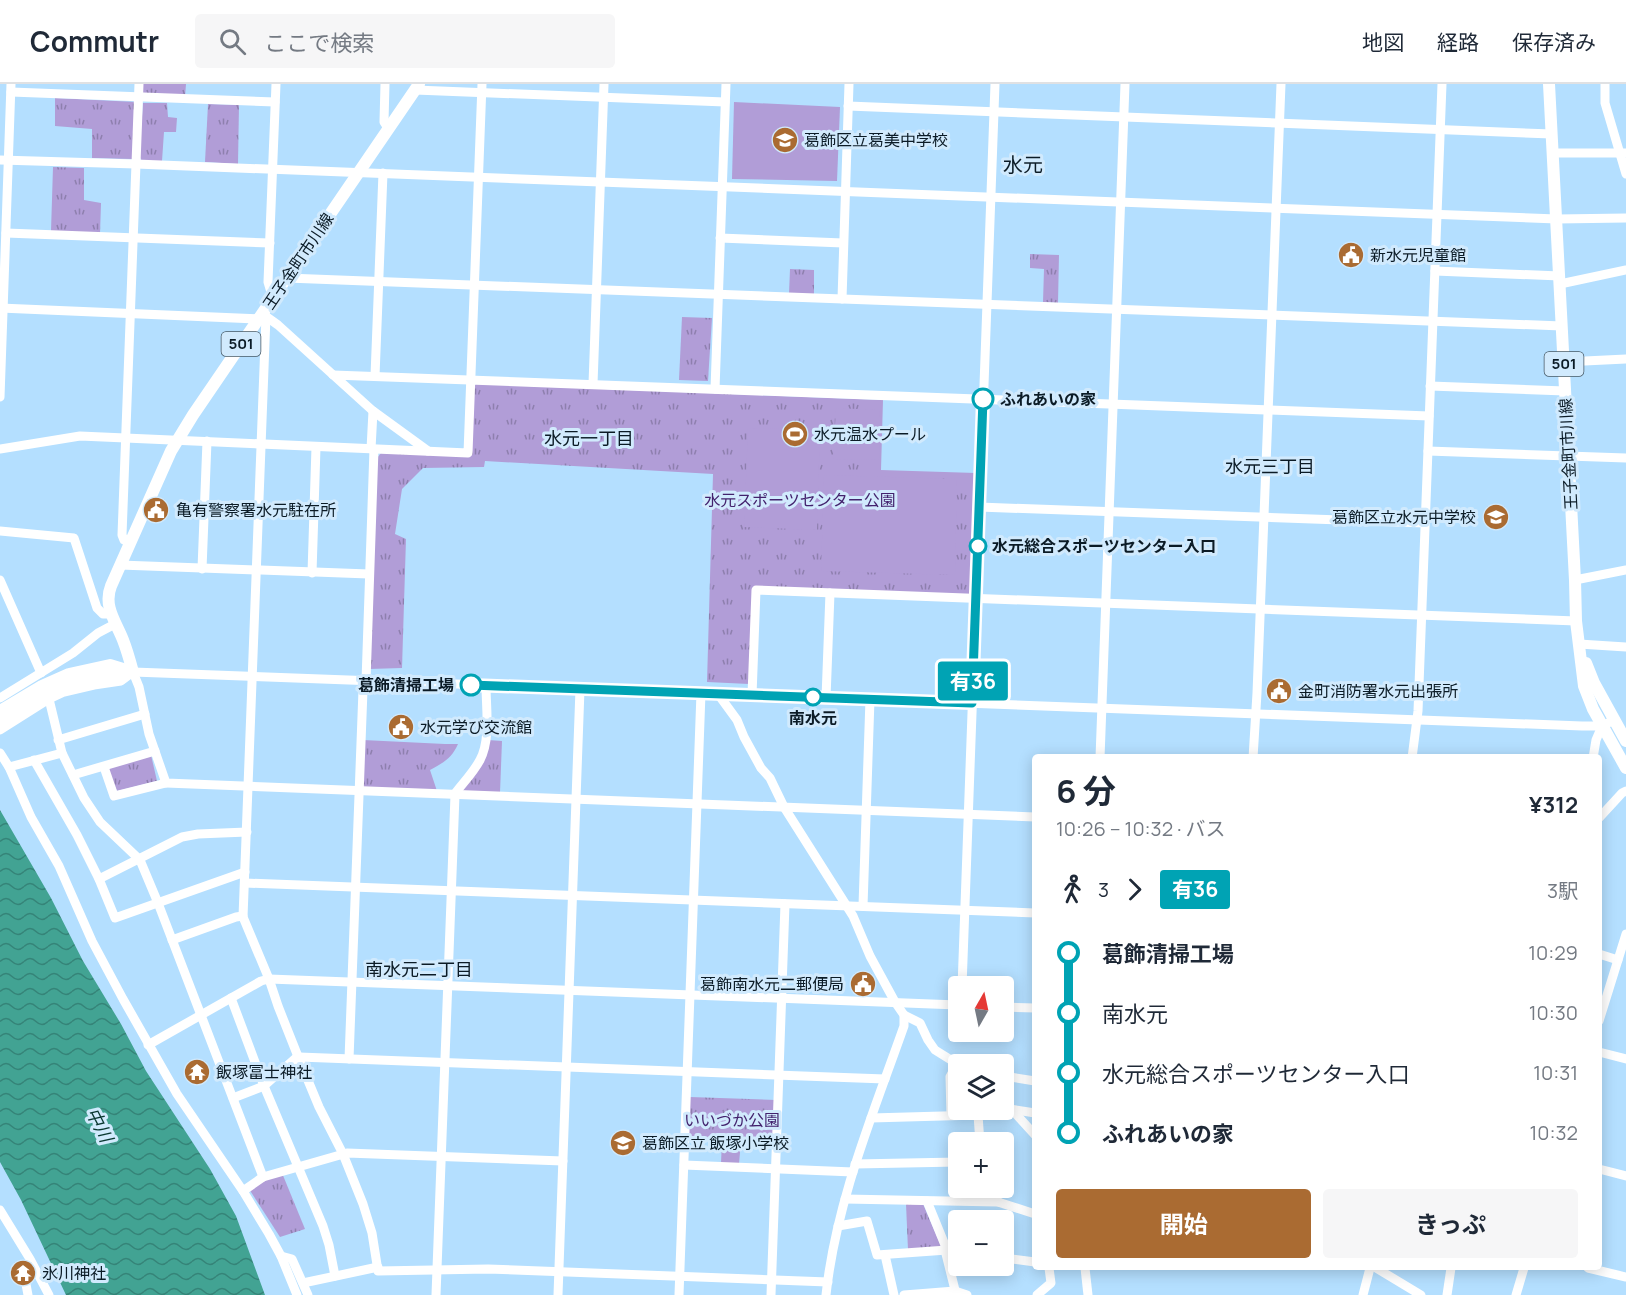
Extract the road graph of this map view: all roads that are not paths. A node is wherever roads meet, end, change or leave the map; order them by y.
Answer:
1 (139, 84) edge
2 (276, 84) edge
3 (385, 84) edge
4 (604, 84) edge
5 (726, 84) edge
6 (849, 84) edge
7 (995, 84) edge
8 (1125, 84) edge
9 (1281, 84) edge
10 (1442, 84) edge
11 (1549, 84) edge
12 (1605, 84) edge
13 (417, 87) edge
14 (11, 88) edge
15 (482, 88) edge
16 (139, 96) junction
17 (603, 97) junction
18 (275, 102) junction
19 (725, 102) junction
20 (848, 106) junction
21 (994, 112) junction
22 (1124, 117) junction
23 (1279, 123) junction
24 (390, 128) junction
25 (1441, 129) junction
26 (1552, 134) junction
27 (1553, 153) junction
28 (1623, 154) edge
29 (5, 160) edge
30 (136, 164) junction
31 (273, 170) junction
32 (358, 172) junction
33 (383, 173) junction
34 (1626, 174) edge
35 (478, 177) junction
36 (600, 182) junction
37 (722, 187) junction
38 (845, 191) junction
39 (991, 197) junction
40 (1121, 202) junction
41 (1275, 207) junction
42 (1437, 214) junction
43 (1557, 219) junction
44 (1626, 219) edge
45 (6, 233) junction
46 (134, 238) junction
47 (720, 238) junction
48 (270, 243) junction
49 (843, 243) junction
50 (1626, 270) edge
51 (1436, 272) junction
52 (287, 278) junction
53 (1560, 280) junction
54 (379, 282) junction
55 (474, 285) junction
56 (596, 290) junction
57 (718, 295) junction
58 (273, 299) junction
59 (842, 299) junction
60 (987, 304) junction
61 (2, 308) edge
62 (1117, 309) junction
63 (131, 313) junction
64 (262, 316) junction
65 (1272, 316) junction
66 (1433, 322) junction
67 (1562, 326) junction
68 (1626, 359) edge
69 (1564, 362) junction
70 (333, 375) junction
71 (375, 376) junction
72 (471, 380) junction
73 (593, 384) junction
74 (1430, 386) junction
75 (715, 389) junction
76 (1565, 391) junction
77 (0, 398) edge
78 (983, 399) junction
79 (1113, 404) junction
80 (1268, 410) junction
81 (373, 411) junction
82 (1429, 416) junction
83 (126, 438) junction
84 (177, 440) junction
85 (207, 441) junction
86 (262, 444) junction
87 (316, 447) junction
88 (0, 449) edge
89 (373, 449) junction
90 (428, 451) junction
91 (1428, 451) junction
92 (1568, 456) junction
93 (1626, 458) edge
94 (979, 507) junction
95 (1109, 512) junction
96 (1263, 518) junction
97 (1425, 523) junction
98 (0, 531) edge
99 (127, 542) junction
100 (120, 565) junction
101 (202, 568) junction
102 (1626, 570) edge
103 (256, 571) junction
104 (312, 573) junction
105 (369, 574) junction
106 (0, 580) edge
107 (1575, 580) junction
108 (830, 593) junction
109 (976, 598) junction
110 (1105, 603) junction
111 (1260, 609) junction
112 (1421, 615) junction
113 (113, 619) junction
114 (1576, 621) junction
115 (1579, 644) junction
116 (1626, 647) edge
117 (133, 672) junction
118 (253, 677) junction
119 (366, 681) junction
120 (486, 685) junction
121 (45, 688) junction
122 (580, 689) junction
123 (701, 693) junction
124 (718, 694) junction
125 (752, 695) junction
126 (0, 698) edge
127 (826, 698) junction
128 (870, 699) junction
129 (972, 703) junction
130 (1101, 708) junction
131 (0, 711) edge
132 (145, 714) junction
133 (1255, 715) junction
134 (1614, 720) junction
135 (0, 721) edge
136 (1417, 721) junction
137 (1602, 726) junction
138 (0, 730) edge
139 (58, 740) junction
140 (1626, 741) edge
141 (155, 751) junction
142 (0, 753) edge
143 (62, 753) junction
144 (1100, 754) edge
145 (1253, 754) edge
146 (1413, 754) edge
147 (1594, 754) edge
148 (34, 760) junction
149 (9, 767) junction
150 (104, 767) junction
151 (1626, 768) edge
152 (73, 775) junction
153 (166, 783) junction
154 (248, 786) junction
155 (359, 790) junction
156 (1626, 791) edge
157 (455, 795) junction
158 (576, 799) junction
159 (697, 804) junction
160 (784, 807) junction
161 (866, 810) junction
162 (969, 814) junction
163 (1602, 815) edge
164 (1032, 817) edge
165 (247, 832) junction
166 (140, 860) junction
167 (245, 872) junction
168 (99, 879) junction
169 (245, 883) junction
170 (355, 887) junction
171 (452, 891) junction
172 (573, 896) junction
173 (694, 900) junction
174 (158, 903) junction
175 (785, 904) junction
176 (846, 905) junction
177 (863, 906) junction
178 (965, 910) junction
179 (1032, 913) edge
180 (243, 916) junction
181 (1626, 934) edge
182 (172, 940) junction
183 (1602, 955) edge
184 (1618, 960) junction
185 (962, 976) edge
186 (269, 979) junction
187 (352, 982) junction
188 (448, 985) junction
189 (570, 990) junction
190 (690, 994) junction
191 (782, 997) junction
192 (231, 998) junction
193 (895, 1002) junction
194 (948, 1005) edge
195 (1014, 1007) edge
196 (1032, 1008) edge
197 (1602, 1014) edge
198 (904, 1015) junction
199 (201, 1016) junction
200 (148, 1045) junction
201 (1602, 1053) edge
202 (298, 1057) junction
203 (349, 1059) junction
204 (948, 1059) edge
205 (1626, 1059) edge
206 (445, 1063) junction
207 (567, 1067) junction
208 (687, 1071) junction
209 (779, 1075) junction
210 (1014, 1078) edge
211 (885, 1079) junction
212 (1032, 1081) edge
213 (264, 1086) junction
214 (233, 1098) junction
215 (1014, 1107) edge
216 (1014, 1112) edge
217 (1032, 1112) edge
218 (948, 1115) edge
219 (872, 1118) junction
220 (1032, 1132) edge
221 (343, 1154) junction
222 (441, 1156) junction
223 (563, 1161) junction
224 (948, 1163) edge
225 (684, 1165) junction
226 (297, 1167) junction
227 (854, 1168) junction
228 (775, 1169) junction
229 (1602, 1170) edge
230 (1626, 1176) edge
231 (263, 1177) junction
232 (243, 1191) junction
233 (997, 1198) edge
234 (845, 1199) junction
235 (927, 1201) junction
236 (998, 1202) junction
237 (0, 1210) edge
238 (1032, 1213) edge
239 (838, 1226) junction
240 (946, 1250) junction
241 (885, 1255) junction
242 (281, 1256) junction
243 (1014, 1259) edge
244 (1032, 1262) edge
245 (378, 1269) junction
246 (437, 1270) junction
247 (1049, 1270) edge
248 (1085, 1270) edge
249 (1369, 1270) edge
250 (1379, 1270) edge
251 (1451, 1270) edge
252 (1523, 1270) edge
253 (1596, 1270) edge
254 (559, 1272) junction
255 (335, 1276) junction
256 (680, 1277) junction
257 (1626, 1278) edge
258 (25, 1279) dead end
259 (771, 1280) junction
260 (828, 1282) junction
261 (303, 1283) junction
262 (956, 1293) edge
263 (28, 1295) edge
264 (49, 1295) edge
265 (297, 1295) edge
266 (308, 1295) edge
267 (436, 1295) edge
268 (558, 1295) edge
269 (679, 1295) edge
270 (771, 1295) edge
271 (826, 1295) edge
272 (894, 1295) edge
273 (904, 1295) edge
274 (967, 1295) edge
275 (1037, 1295) edge
276 (1089, 1295) edge
277 (1363, 1295) edge
278 (1421, 1295) edge
279 (1447, 1295) edge
280 (1516, 1295) edge

1 - 16 street
2 - 18 street
3 - 24 street
4 - 17 street
5 - 19 street
6 - 20 street
7 - 21 street
8 - 22 street
9 - 23 street
10 - 25 street
11 - 26 main road, 王子金町市川線 / 501
12 - 28 street
13 - 15 street
13 - 24 main road, 王子金町市川線 / 501
14 - 16 street
14 - 29 street
15 - 17 street
15 - 35 street
16 - 18 street
16 - 30 street
17 - 19 street
17 - 36 street
18 - 31 street
19 - 37 street
20 - 21 street
20 - 38 street
21 - 22 street
21 - 39 street
22 - 23 street
22 - 40 street
23 - 25 street
23 - 41 street
24 - 32 main road, 王子金町市川線 / 501
25 - 26 street
25 - 42 street
26 - 27 main road, 王子金町市川線 / 501
27 - 28 street
27 - 43 main road, 王子金町市川線 / 501
28 - 34 street
29 - 30 street
29 - 45 street
30 - 31 street
30 - 46 street
31 - 32 street
31 - 48 street
32 - 33 street
32 - 52 main road, 王子金町市川線 / 501
33 - 35 street
33 - 54 street
35 - 36 street
35 - 55 street
36 - 37 street
36 - 56 street
37 - 38 street
37 - 47 street
38 - 39 street
38 - 49 street
39 - 40 street
39 - 60 street
40 - 41 street
40 - 62 street
41 - 42 street
41 - 65 street
42 - 43 street
42 - 51 street
43 - 44 street
43 - 53 main road, 王子金町市川線 / 501
45 - 46 street
45 - 61 street
46 - 48 street
46 - 63 street
47 - 49 street
47 - 57 street
48 - 58 street
49 - 59 street
50 - 53 street
51 - 53 street
51 - 66 street
52 - 54 street
52 - 58 main road, 王子金町市川線 / 501
53 - 67 main road, 王子金町市川線 / 501
54 - 55 street
54 - 71 street
55 - 56 street
55 - 72 street
56 - 57 street
56 - 73 street
57 - 59 street
57 - 75 street
58 - 64 main road, 王子金町市川線 / 501
59 - 60 street
60 - 62 street
60 - 78 street
61 - 63 street
61 - 77 street
62 - 65 street
62 - 79 street
63 - 64 street
63 - 83 street
64 - 70 street
64 - 84 main road, 王子金町市川線 / 501
64 - 86 street
65 - 66 street
65 - 80 street
66 - 67 street
66 - 74 street
67 - 69 main road, 王子金町市川線 / 501
68 - 69 street
69 - 76 main road, 王子金町市川線 / 501
70 - 71 street
70 - 81 street
71 - 72 street
72 - 73 street
72 - 90 street
73 - 75 street
74 - 76 street
74 - 82 street
75 - 78 street
76 - 92 main road, 王子金町市川線 / 501
78 - 79 street
78 - 94 street
79 - 80 street
79 - 95 street
80 - 82 street
80 - 96 street
81 - 89 street
81 - 90 street
82 - 91 street
83 - 84 street
83 - 88 street
83 - 99 street
84 - 85 street
84 - 99 main road, 王子金町市川線 / 501
85 - 86 street
85 - 101 street
86 - 87 street
86 - 103 street
87 - 89 street
87 - 104 street
89 - 90 street
89 - 105 street
91 - 92 street
91 - 97 street
92 - 93 street
92 - 107 main road, 王子金町市川線 / 501
94 - 95 street
94 - 109 street
95 - 96 street
95 - 110 street
96 - 97 street
96 - 111 street
97 - 112 street
98 - 113 street
99 - 100 main road, 王子金町市川線 / 501
100 - 101 street
100 - 113 main road, 王子金町市川線 / 501
101 - 103 street
102 - 107 street
103 - 104 street
103 - 118 street
104 - 105 street
105 - 119 street
106 - 121 street
107 - 114 main road, 王子金町市川線 / 501
108 - 109 street
108 - 125 street
108 - 127 street
109 - 110 street
109 - 129 street
110 - 111 street
110 - 130 street
111 - 112 street
111 - 133 street
112 - 114 street
112 - 136 street
113 - 117 main road, 王子金町市川線 / 501
113 - 121 street
114 - 115 main road, 王子金町市川線 / 501
115 - 116 street
115 - 134 main road, 王子金町市川線 / 501
115 - 137 main road, 王子金町市川線 / 501
117 - 118 street
117 - 121 main road
117 - 132 street
118 - 119 street
118 - 154 street
119 - 120 street
119 - 155 street
120 - 122 street
120 - 157 street
121 - 126 street
121 - 131 main road
121 - 135 main road
121 - 138 street
121 - 139 street
122 - 123 street
122 - 158 street
123 - 124 street
123 - 159 street
124 - 125 street
124 - 160 street
125 - 127 street
127 - 128 street
128 - 129 street
128 - 161 street
129 - 130 street
129 - 162 street
130 - 133 street
130 - 144 street
132 - 139 street
132 - 141 street
133 - 136 street
133 - 145 street
134 - 137 street
134 - 140 main road, 王子金町市川線 / 501
136 - 137 street
136 - 146 street
137 - 147 street
137 - 151 main road, 王子金町市川線 / 501
139 - 143 street
141 - 150 street
141 - 153 street
142 - 149 street
143 - 148 street
143 - 152 street
148 - 149 street
148 - 168 street
149 - 200 street
150 - 152 street
150 - 153 street
152 - 166 street
153 - 154 street
154 - 155 street
154 - 165 street
155 - 157 street
155 - 170 street
156 - 163 street
157 - 158 street
157 - 171 street
158 - 159 street
158 - 172 street
159 - 160 street
159 - 173 street
160 - 161 street
160 - 176 street
161 - 162 street
161 - 177 street
162 - 164 street
162 - 178 street
165 - 166 street
165 - 167 street
166 - 168 street
166 - 174 street
167 - 169 street
167 - 174 street
168 - 174 street
169 - 170 street
169 - 180 street
170 - 171 street
170 - 187 street
171 - 172 street
171 - 188 street
172 - 173 street
172 - 189 street
173 - 175 street
173 - 190 street
174 - 182 street
175 - 176 street
175 - 191 street
176 - 177 street
176 - 193 street
177 - 178 street
178 - 179 street
178 - 185 street
180 - 182 street
180 - 186 street
181 - 184 street
182 - 199 street
183 - 184 street
184 - 197 street
186 - 187 street
186 - 192 street
186 - 202 street
187 - 188 street
187 - 203 street
188 - 189 street
188 - 206 street
189 - 190 street
189 - 207 street
190 - 191 street
190 - 208 street
191 - 193 street
191 - 209 street
192 - 199 street
192 - 213 street
193 - 194 street
193 - 198 street
195 - 196 street
198 - 204 street
198 - 211 street
199 - 200 street
199 - 214 street
200 - 232 street
201 - 205 street
202 - 203 street
202 - 213 street
202 - 221 street
203 - 206 street
206 - 207 street
206 - 222 street
207 - 208 street
207 - 223 street
208 - 209 street
208 - 225 street
209 - 211 street
209 - 228 street
210 - 212 street
211 - 219 street
213 - 214 street
213 - 226 street
214 - 231 street
215 - 217 street
216 - 220 street
218 - 219 street
219 - 227 street
221 - 222 street
221 - 226 street
221 - 245 street
222 - 223 street
222 - 246 street
223 - 254 street
224 - 227 street
225 - 228 street
225 - 256 street
226 - 231 street
226 - 255 street
227 - 228 street
227 - 234 street
228 - 259 street
229 - 230 street
231 - 232 street
232 - 242 street
233 - 236 street
234 - 235 street
234 - 239 street
235 - 236 street
235 - 240 street
236 - 238 street
237 - 264 street
239 - 241 street
239 - 260 street
240 - 241 street
240 - 262 street
241 - 272 street
242 - 261 street
242 - 265 street
243 - 244 street
245 - 246 street
245 - 255 street
246 - 254 street
246 - 267 street
247 - 275 street
248 - 276 street
249 - 277 street
250 - 278 street
251 - 279 street
252 - 280 street
253 - 257 street
254 - 256 street
254 - 268 street
255 - 261 street
256 - 259 street
256 - 269 street
258 - 263 street
259 - 260 street
259 - 270 street
260 - 271 street
261 - 266 street
262 - 273 street
262 - 274 street

